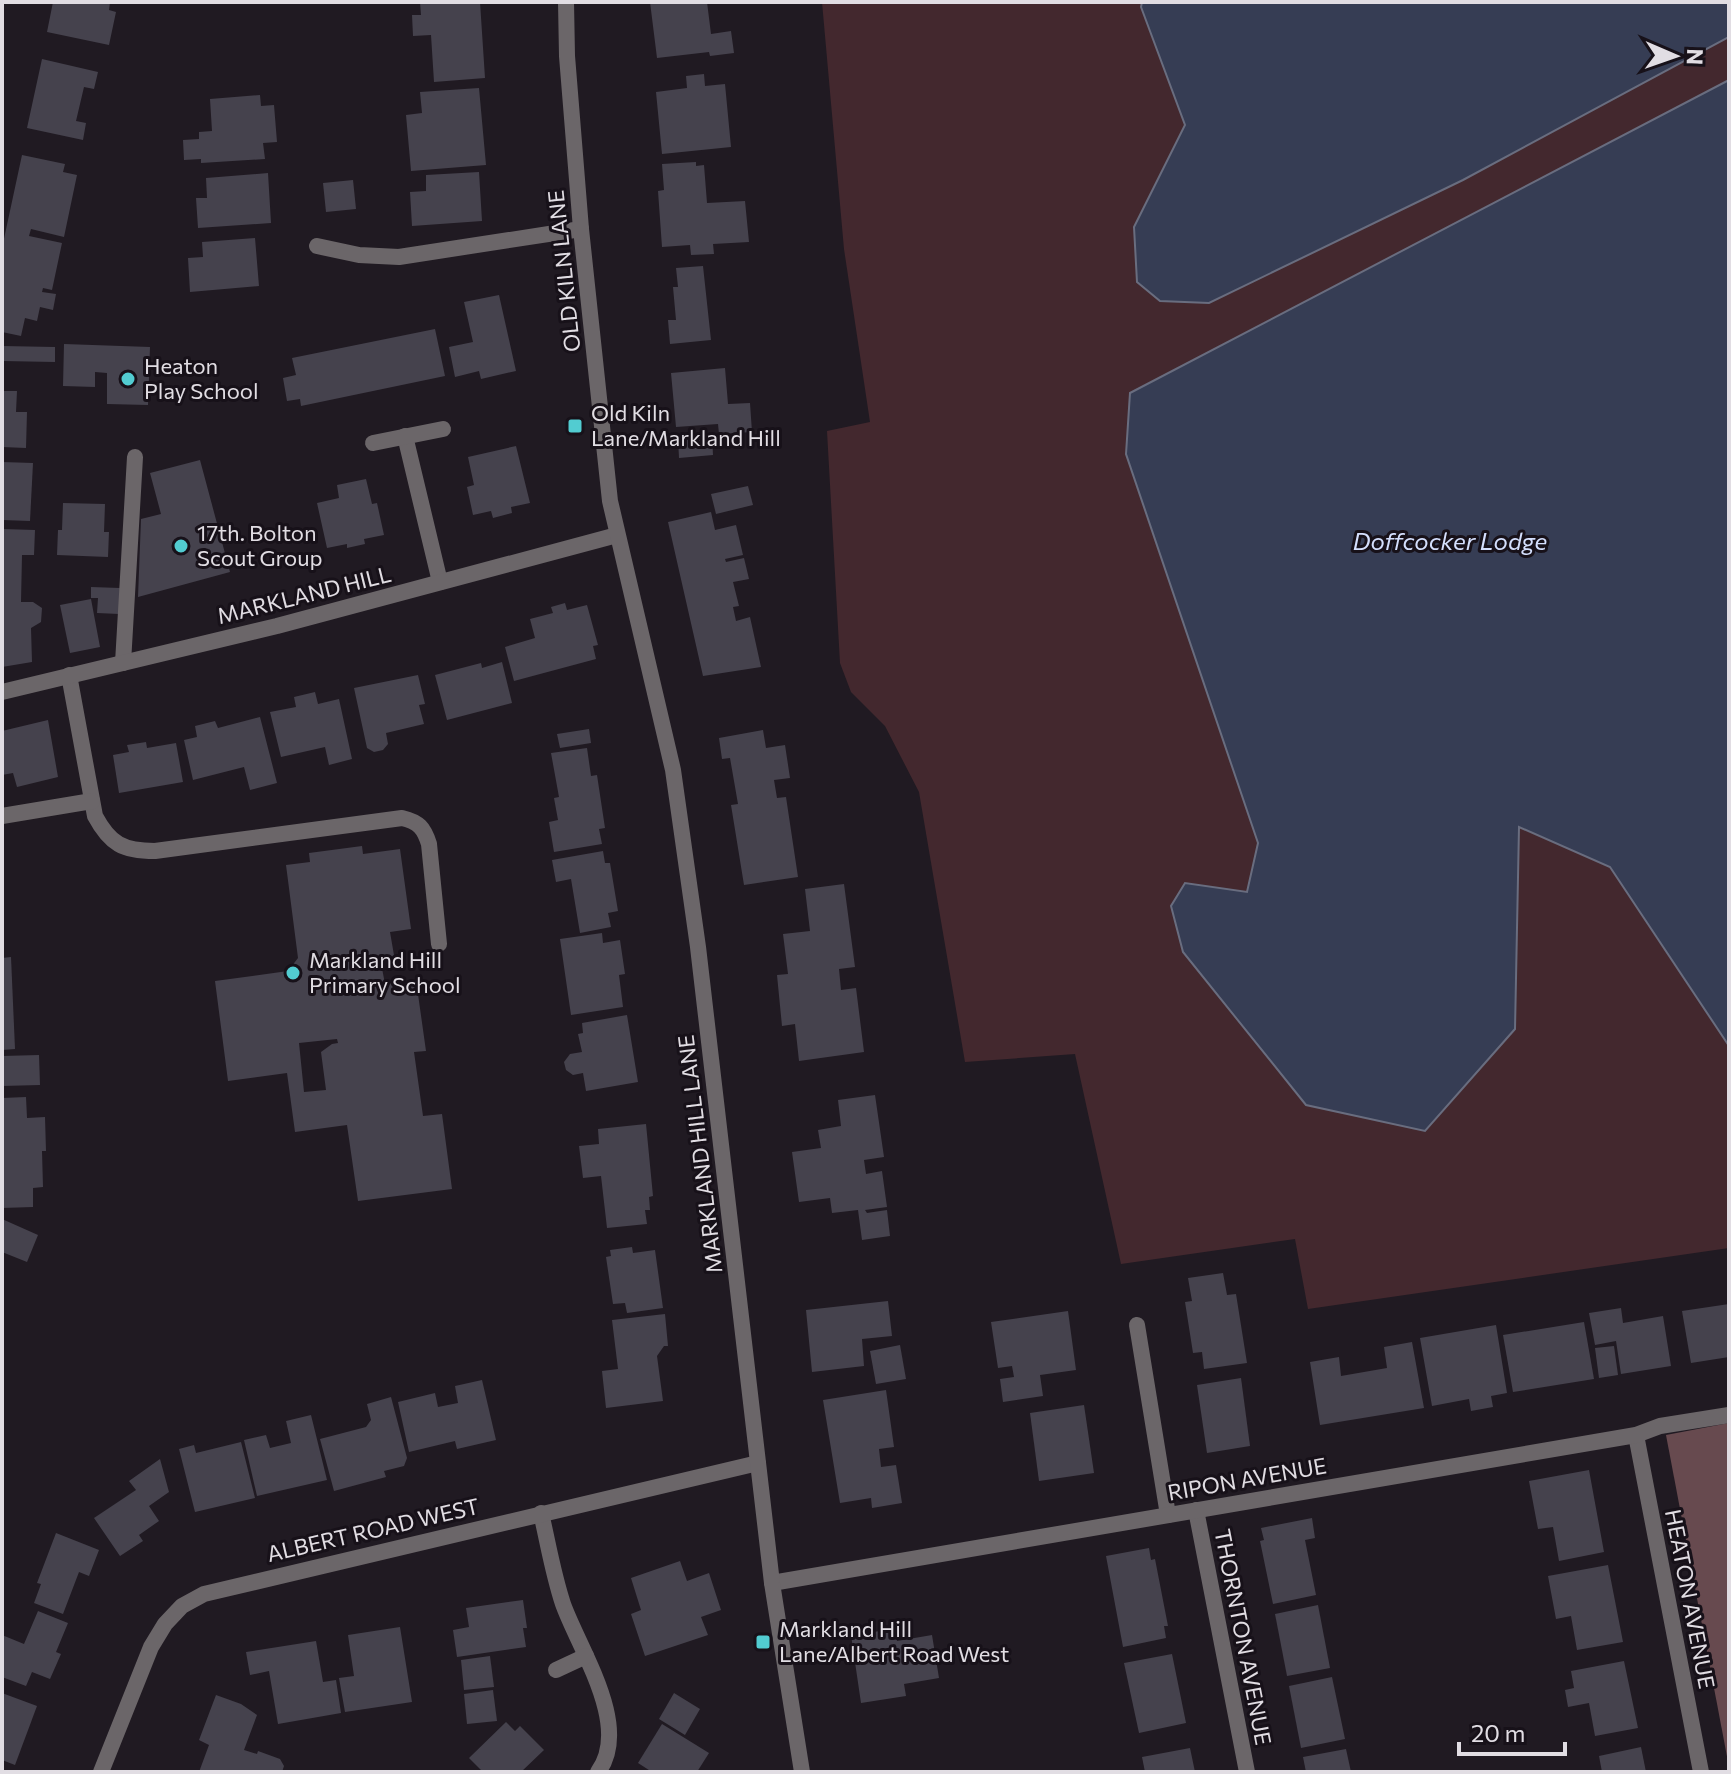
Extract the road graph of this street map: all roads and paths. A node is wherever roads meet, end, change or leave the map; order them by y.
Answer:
1 (566, 2) edge
2 (581, 229) junction
3 (317, 246) dead end
4 (443, 429) dead end
5 (405, 436) junction
6 (373, 443) dead end
7 (135, 457) dead end
8 (617, 535) junction
9 (440, 582) junction
10 (123, 663) junction
11 (69, 675) junction
12 (2, 692) edge
13 (92, 801) junction
14 (2, 816) edge
15 (439, 944) dead end
16 (1137, 1325) dead end
17 (1729, 1415) edge
18 (1636, 1435) junction
19 (758, 1463) junction
20 (1196, 1510) junction
21 (541, 1513) junction
22 (1168, 1515) junction
23 (772, 1583) junction
24 (586, 1656) junction
25 (556, 1670) dead end
26 (101, 1772) edge
27 (598, 1772) edge
28 (802, 1772) edge
29 (1247, 1772) edge
30 (1701, 1772) edge

1 - 2 street, OLD KILN LANE
2 - 3 street
2 - 8 street, OLD KILN LANE
4 - 5 street
5 - 6 street
5 - 9 street
7 - 10 street
8 - 9 street, MARKLAND HILL
8 - 19 street, MARKLAND HILL LANE
9 - 10 street, MARKLAND HILL
10 - 11 street, MARKLAND HILL
11 - 12 street, MARKLAND HILL
11 - 13 street
13 - 14 street
13 - 15 street
16 - 22 street
17 - 18 street, RIPON AVENUE
18 - 20 street, RIPON AVENUE
18 - 30 street, HEATON AVENUE
19 - 21 street, ALBERT ROAD WEST
19 - 23 street, MARKLAND HILL LANE
20 - 22 street, RIPON AVENUE
20 - 29 street, THORNTON AVENUE
21 - 24 street
21 - 26 street, ALBERT ROAD WEST
22 - 23 street, RIPON AVENUE
23 - 28 street, MARKLAND HILL LANE
24 - 25 street
24 - 27 street

